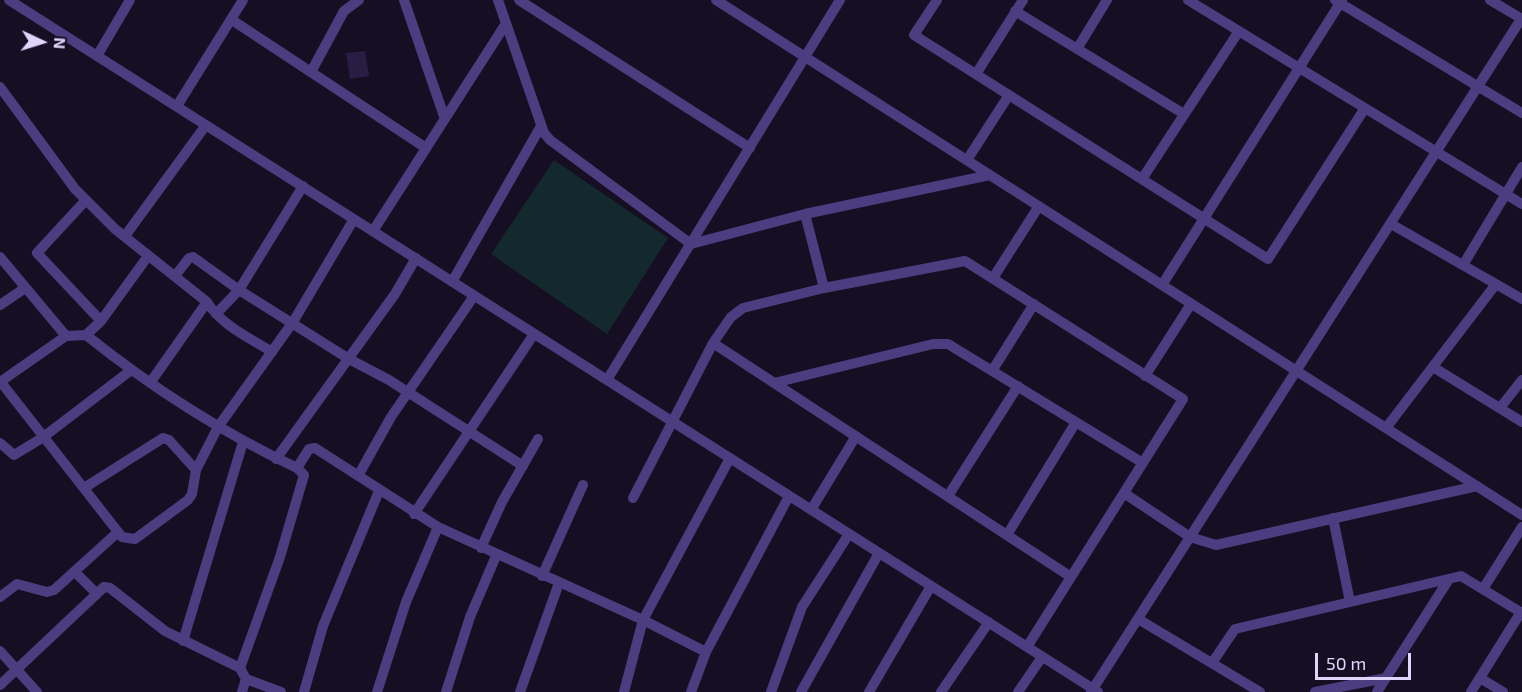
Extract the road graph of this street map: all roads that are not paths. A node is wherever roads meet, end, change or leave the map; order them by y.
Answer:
1 (7, 0) edge
2 (130, 0) edge
3 (243, 0) edge
4 (359, 0) edge
5 (404, 0) edge
6 (498, 0) edge
7 (519, 0) edge
8 (840, 0) edge
9 (937, 0) edge
10 (1023, 0) edge
11 (1107, 0) edge
12 (1188, 0) edge
13 (1491, 0) edge
14 (720, 1) edge
15 (1339, 1) edge
16 (0, 8) edge
17 (1015, 11) junction
18 (1522, 19) edge
19 (232, 20) junction
20 (505, 25) junction
21 (1239, 31) junction
22 (1077, 49) junction
23 (97, 56) junction
24 (805, 57) junction
25 (1299, 68) junction
26 (311, 72) junction
27 (976, 74) junction
28 (0, 87) edge
29 (1478, 87) junction
30 (1009, 95) junction
31 (177, 106) junction
32 (1365, 108) junction
33 (1522, 113) edge
34 (1184, 114) junction
35 (445, 119) junction
36 (206, 125) junction
37 (541, 126) junction
38 (426, 148) junction
39 (750, 148) junction
40 (1437, 152) junction
41 (967, 160) junction
42 (1522, 167) edge
43 (990, 175) junction
44 (1142, 179) junction
45 (303, 186) junction
46 (1506, 194) junction
47 (86, 200) junction
48 (1522, 204) edge
49 (1039, 206) junction
50 (805, 214) junction
51 (1204, 218) junction
52 (354, 219) junction
53 (1391, 224) junction
54 (373, 231) junction
55 (125, 236) junction
56 (691, 244) junction
57 (148, 256) junction
58 (0, 257) edge
59 (416, 258) junction
60 (1463, 265) junction
61 (175, 276) junction
62 (993, 278) junction
63 (452, 282) junction
64 (1496, 284) junction
65 (1162, 285) junction
66 (26, 288) junction
67 (824, 288) junction
68 (238, 290) junction
69 (474, 296) junction
70 (1522, 299) edge
71 (207, 302) junction
72 (1034, 304) junction
73 (1191, 304) junction
74 (0, 305) edge
75 (216, 314) junction
76 (101, 321) junction
77 (294, 322) junction
78 (86, 334) junction
79 (534, 334) junction
80 (66, 336) junction
81 (713, 343) junction
82 (272, 352) junction
83 (349, 359) junction
84 (1433, 367) junction
85 (130, 371) junction
86 (992, 371) junction
87 (1297, 371) junction
88 (1145, 375) junction
89 (607, 380) junction
90 (1522, 380) edge
91 (0, 382) edge
92 (150, 383) junction
93 (774, 383) junction
94 (1018, 386) junction
95 (408, 393) junction
96 (1500, 408) junction
97 (674, 422) junction
98 (1076, 422) junction
99 (1522, 422) edge
100 (218, 427) junction
101 (1386, 428) junction
102 (468, 432) junction
103 (856, 436) junction
104 (42, 438) junction
105 (538, 439) dead end
106 (243, 442) junction
107 (0, 443) edge
108 (730, 458) junction
109 (276, 459) junction
110 (1143, 463) junction
111 (523, 466) junction
112 (297, 468) junction
113 (196, 470) junction
114 (358, 476) junction
115 (583, 485) dead end
116 (1477, 486) junction
117 (84, 488) junction
118 (379, 491) junction
119 (1124, 494) junction
120 (789, 496) junction
121 (948, 496) junction
122 (633, 498) dead end
123 (811, 510) junction
124 (414, 514) junction
125 (1522, 515) edge
126 (1333, 518) junction
127 (438, 527) junction
128 (1522, 527) edge
129 (118, 532) junction
130 (849, 534) junction
131 (1007, 535) junction
132 (1190, 537) junction
133 (481, 548) junction
134 (879, 553) junction
135 (496, 556) junction
136 (75, 572) junction
137 (542, 576) junction
138 (1071, 577) junction
139 (1449, 579) junction
140 (559, 583) junction
141 (931, 586) junction
142 (1483, 589) junction
143 (97, 594) junction
144 (0, 597) edge
145 (1350, 602) junction
146 (1521, 613) edge
147 (1138, 619) junction
148 (643, 620) junction
149 (989, 622) junction
150 (183, 641) junction
151 (1027, 647) junction
152 (0, 651) edge
153 (706, 652) junction
154 (1042, 657) junction
155 (1212, 663) junction
156 (240, 668) junction
157 (14, 669) junction
158 (1386, 678) junction
159 (1480, 678) junction
160 (246, 679) junction
161 (0, 685) edge
162 (1094, 691) edge
163 (37, 692) edge
164 (242, 692) edge
165 (281, 692) edge
166 (304, 692) edge
167 (377, 692) edge
168 (446, 692) edge
169 (520, 692) edge
170 (624, 692) edge
171 (691, 692) edge
172 (771, 692) edge
173 (801, 692) edge
174 (869, 692) edge
175 (941, 692) edge
176 (1018, 692) edge
177 (1260, 692) edge
178 (1315, 692) edge
179 (1377, 692) edge
180 (1471, 692) edge
181 (1503, 692) edge

1 - 16 street
1 - 23 street
2 - 23 street
3 - 19 street
4 - 26 street
5 - 35 street
6 - 20 street
7 - 39 street
8 - 24 street
9 - 27 street
10 - 17 street
11 - 22 street
12 - 21 street
13 - 18 street
14 - 24 street
15 - 25 street
15 - 29 street
17 - 22 street
17 - 27 street
18 - 29 street
19 - 26 street
19 - 31 street
20 - 35 street
20 - 37 street
21 - 25 street
21 - 34 street
22 - 34 street
23 - 31 street
24 - 39 street
24 - 41 street
25 - 32 street
25 - 51 street
26 - 38 street
27 - 30 street
28 - 47 street
29 - 33 street
29 - 40 street
30 - 41 street
30 - 44 street
31 - 36 street
32 - 40 street
32 - 51 street
34 - 44 street
35 - 38 street
36 - 45 street
36 - 55 street
37 - 56 street
37 - 63 street
38 - 54 street
39 - 56 street
40 - 46 street
40 - 53 street
41 - 43 street
42 - 46 street
43 - 49 street
43 - 50 street
44 - 51 street
45 - 52 street
45 - 68 street
46 - 48 street
46 - 60 street
47 - 55 street
47 - 76 street
49 - 62 street
49 - 65 street
50 - 56 street
50 - 67 street
51 - 65 street
52 - 54 street
52 - 77 street
53 - 60 street
53 - 87 street
54 - 59 street
55 - 57 street
56 - 89 street
57 - 61 street
57 - 76 street
58 - 66 street
59 - 63 street
59 - 83 street
60 - 64 street
61 - 68 street
61 - 71 street
62 - 67 street
62 - 72 street
63 - 69 street
64 - 70 street
64 - 84 street
65 - 73 street
66 - 74 street
66 - 80 street
67 - 81 street
68 - 75 street
68 - 77 street
69 - 79 street
69 - 95 street
71 - 75 street
71 - 92 street
72 - 86 street
72 - 88 street
73 - 87 street
73 - 88 street
75 - 82 street
76 - 78 street
77 - 82 street
77 - 83 street
78 - 80 street
78 - 85 street
79 - 89 street
79 - 102 street
80 - 91 street
81 - 93 street
81 - 97 street
82 - 100 street
83 - 95 street
83 - 109 street
84 - 96 street
84 - 101 street
85 - 92 street
85 - 104 street
86 - 93 street
86 - 94 street
87 - 101 street
87 - 132 street
88 - 110 street
89 - 97 street
90 - 96 street
91 - 104 street
92 - 100 street
93 - 103 street
94 - 98 street
94 - 121 street
95 - 102 street
95 - 114 street
96 - 99 street
97 - 108 street
97 - 122 street
98 - 110 street
98 - 131 street
100 - 106 street
100 - 113 street
101 - 116 street
102 - 111 street
102 - 124 street
103 - 121 street
103 - 123 street
104 - 107 street
104 - 117 street
105 - 111 street
106 - 109 street
106 - 150 street
108 - 120 street
108 - 148 street
109 - 112 street
110 - 119 street
111 - 133 street
112 - 114 street
112 - 156 street
113 - 117 street
113 - 129 street
114 - 118 street
115 - 137 street
116 - 125 street
116 - 126 street
117 - 129 street
118 - 124 street
118 - 166 street
119 - 132 street
119 - 138 street
120 - 123 street
120 - 153 street
121 - 131 street
123 - 130 street
124 - 127 street
126 - 132 street
126 - 145 street
127 - 133 street
127 - 167 street
128 - 142 street
129 - 136 street
130 - 134 street
130 - 172 street
131 - 138 street
132 - 147 street
133 - 135 street
134 - 141 street
134 - 173 street
135 - 137 street
135 - 168 street
136 - 143 street
136 - 144 street
137 - 140 street
138 - 151 street
139 - 142 street
139 - 145 street
139 - 158 street
140 - 148 street
140 - 169 street
141 - 149 street
141 - 174 street
142 - 146 street
143 - 150 street
143 - 157 street
145 - 155 street
146 - 159 street
147 - 155 street
147 - 162 street
148 - 153 street
148 - 170 street
149 - 151 street
149 - 175 street
150 - 156 street
151 - 154 street
152 - 157 street
153 - 171 street
154 - 162 street
154 - 176 street
155 - 177 street
156 - 160 street
157 - 161 street
157 - 163 street
158 - 178 street
158 - 179 street
159 - 180 street
159 - 181 street
160 - 164 street
160 - 165 street

